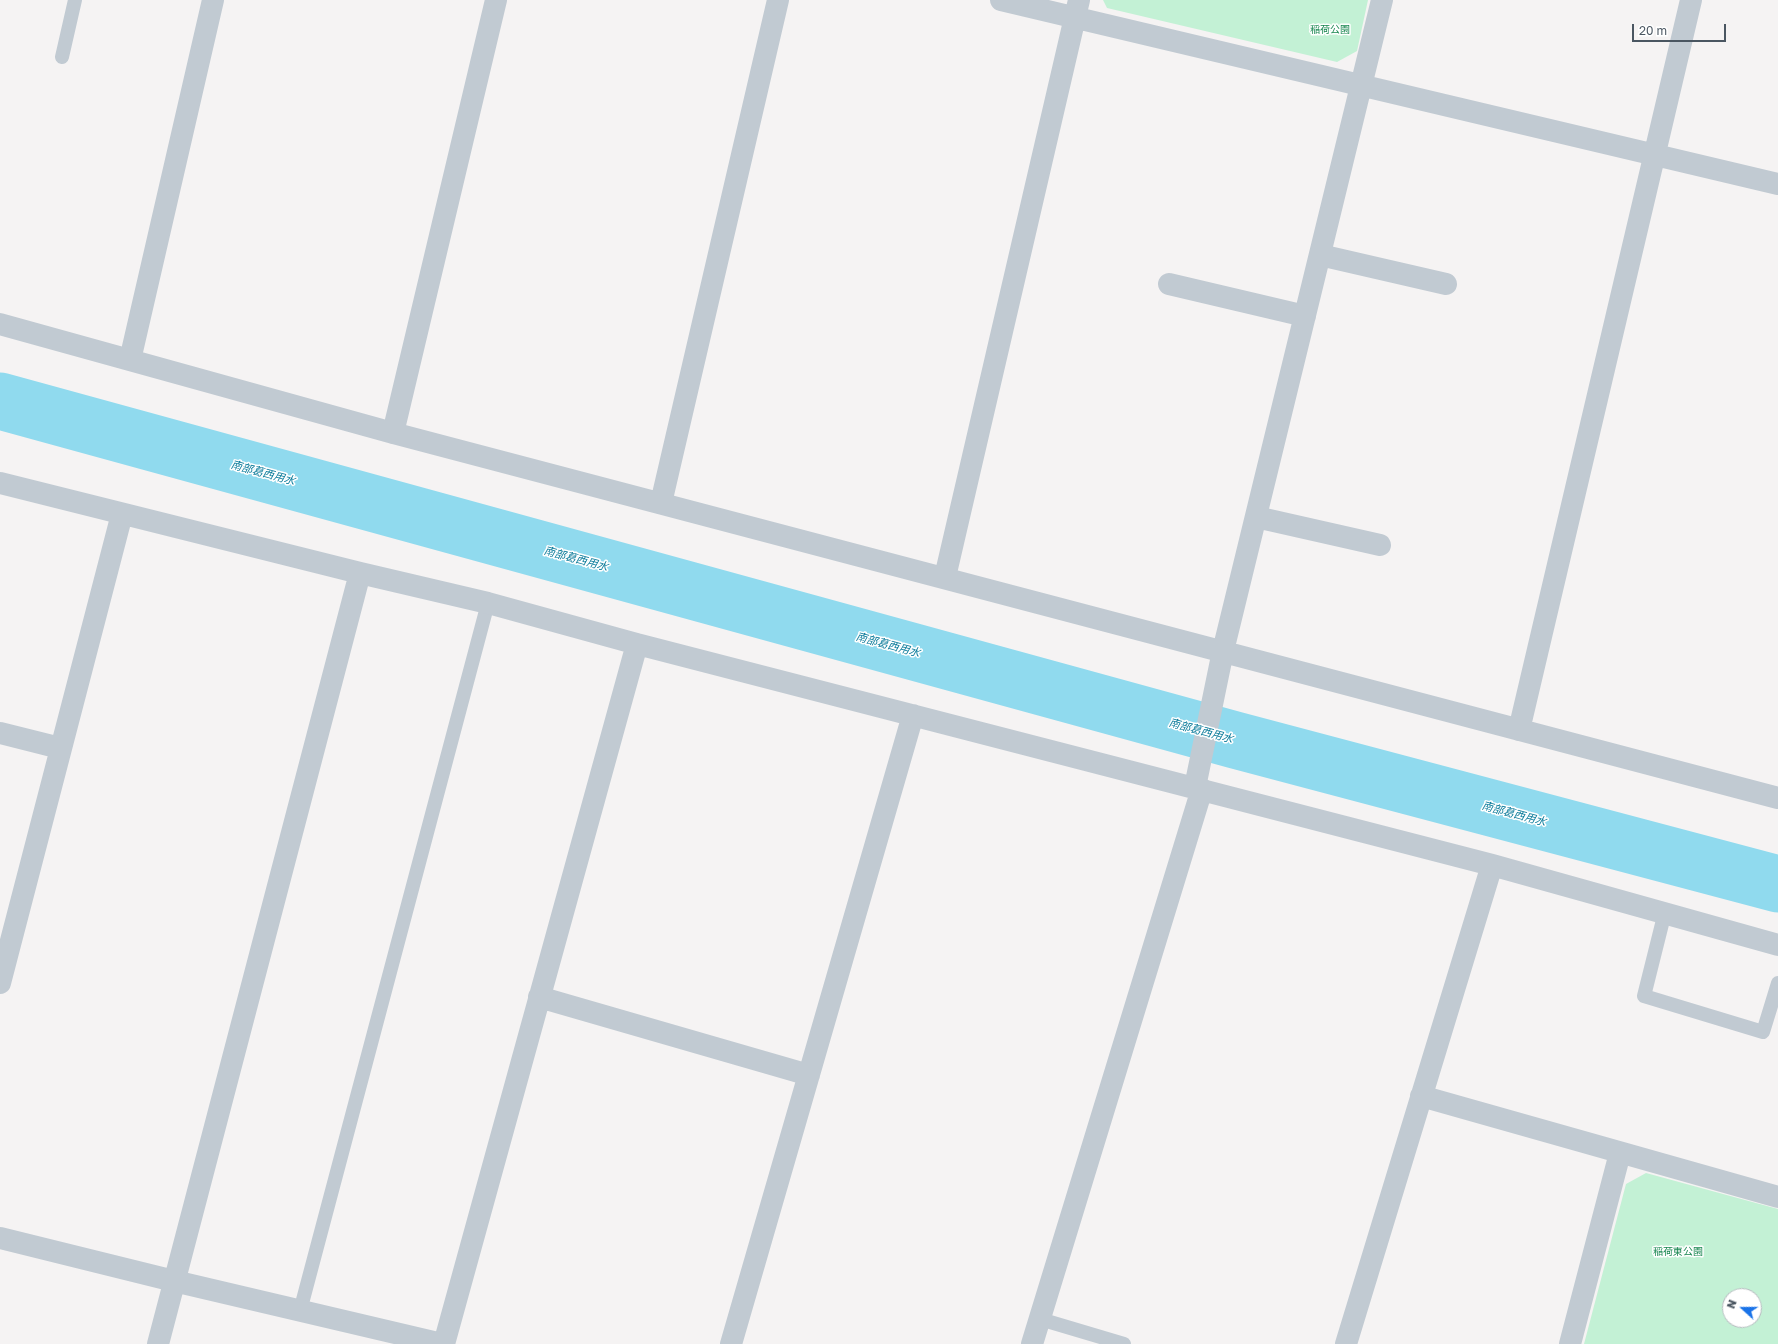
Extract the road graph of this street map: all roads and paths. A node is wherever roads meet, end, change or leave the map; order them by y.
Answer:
1 (75, 0) edge
2 (496, 0) edge
3 (778, 0) edge
4 (1001, 0) edge
5 (1382, 0) edge
6 (1691, 0) edge
7 (210, 1) edge
8 (1077, 9) edge
9 (62, 57) dead end
10 (1361, 85) junction
11 (1654, 155) junction
12 (1778, 184) edge
13 (1320, 255) junction
14 (1169, 284) dead end
15 (1446, 284) dead end
16 (1305, 316) junction
17 (0, 324) edge
18 (130, 360) junction
19 (393, 433) junction
20 (0, 483) edge
21 (661, 503) junction
22 (122, 514) junction
23 (1256, 517) junction
24 (1380, 545) dead end
25 (360, 573) junction
26 (945, 577) junction
27 (488, 603) junction
28 (637, 644) junction
29 (1223, 651) junction
30 (913, 715) junction
31 (1519, 730) junction
32 (0, 733) edge
33 (60, 748) junction
34 (1198, 788) junction
35 (1778, 798) edge
36 (1492, 865) junction
37 (1665, 912) junction
38 (1778, 945) edge
39 (1778, 983) edge
40 (0, 984) edge
41 (539, 997) junction
42 (809, 1075) junction
43 (1421, 1096) junction
44 (1620, 1153) junction
45 (1778, 1197) edge
46 (0, 1238) edge
47 (174, 1282) junction
48 (300, 1311) junction
49 (1040, 1318) junction
50 (158, 1344) edge
51 (443, 1344) edge
52 (732, 1344) edge
53 (1032, 1344) edge
54 (1124, 1344) edge
55 (1346, 1344) edge
56 (1570, 1344) edge

1 - 9 lane
2 - 19 street
3 - 21 street
4 - 8 street
5 - 10 street
6 - 11 street
7 - 18 street
8 - 10 street
8 - 26 street
10 - 11 street
10 - 13 street
11 - 12 street
11 - 31 street
13 - 15 street
13 - 16 street
14 - 16 street
16 - 23 street
17 - 18 street
18 - 19 street
19 - 21 street
20 - 22 street
21 - 26 street
22 - 25 street
22 - 33 street
23 - 24 street
23 - 29 street
25 - 27 street
25 - 47 street
26 - 29 street
27 - 28 street
27 - 48 lane
28 - 30 street
28 - 41 street
29 - 31 street
29 - 34 street
30 - 34 street
30 - 42 street
31 - 35 street
32 - 33 street
33 - 40 street
34 - 36 street
34 - 49 street
36 - 37 street
36 - 43 street
37 - 38 street
37 - 39 lane
41 - 42 street
41 - 51 street
42 - 52 street
43 - 44 street
43 - 55 street
44 - 45 street
44 - 56 street
46 - 47 street
47 - 48 street
47 - 50 street
48 - 51 street
49 - 53 street
49 - 54 lane

